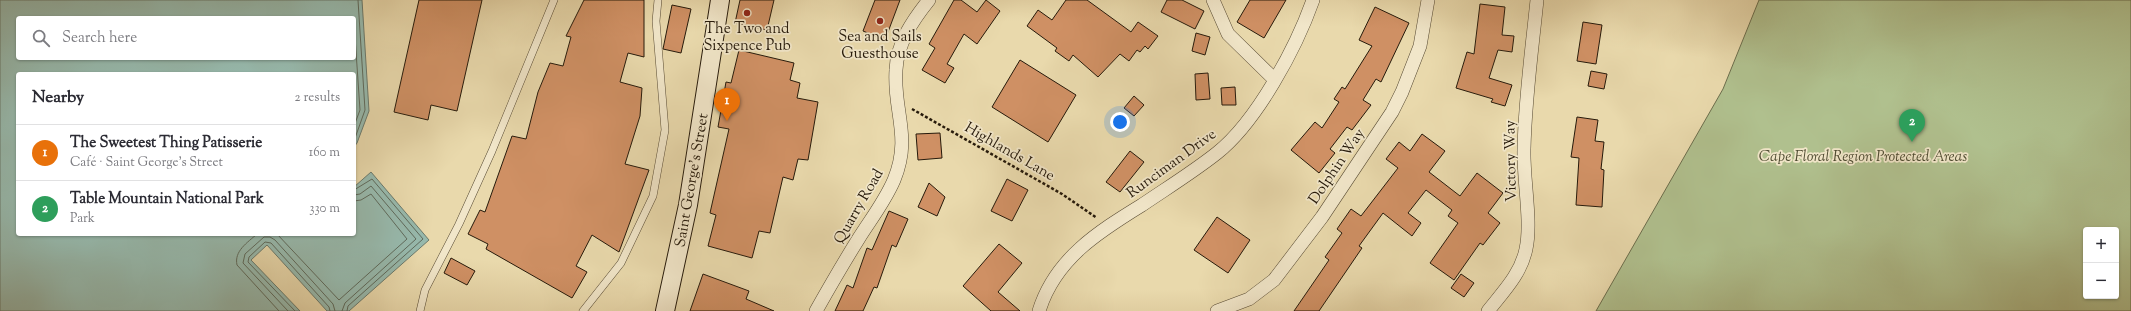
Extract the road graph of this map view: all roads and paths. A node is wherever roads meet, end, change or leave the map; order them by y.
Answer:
1 (554, 0) edge
2 (658, 0) edge
3 (720, 0) edge
4 (929, 0) edge
5 (1213, 0) edge
6 (1313, 0) edge
7 (1428, 0) edge
8 (1537, 0) edge
9 (1274, 79) junction
10 (898, 101) junction
11 (1108, 226) junction
12 (420, 311) edge
13 (583, 311) edge
14 (665, 311) edge
15 (816, 311) edge
16 (1039, 311) edge
17 (1217, 311) edge
18 (1488, 311) edge

1 - 12 lane
2 - 13 lane
3 - 14 main road, Saint George's Street
4 - 10 street, Quarry Road
5 - 9 street
6 - 9 street, Runciman Drive
7 - 17 street, Dolphin Way
8 - 18 street, Victory Way
9 - 11 street, Runciman Drive
10 - 11 path, Highlands Lane
10 - 15 street, Quarry Road
11 - 16 street, Runciman Drive

